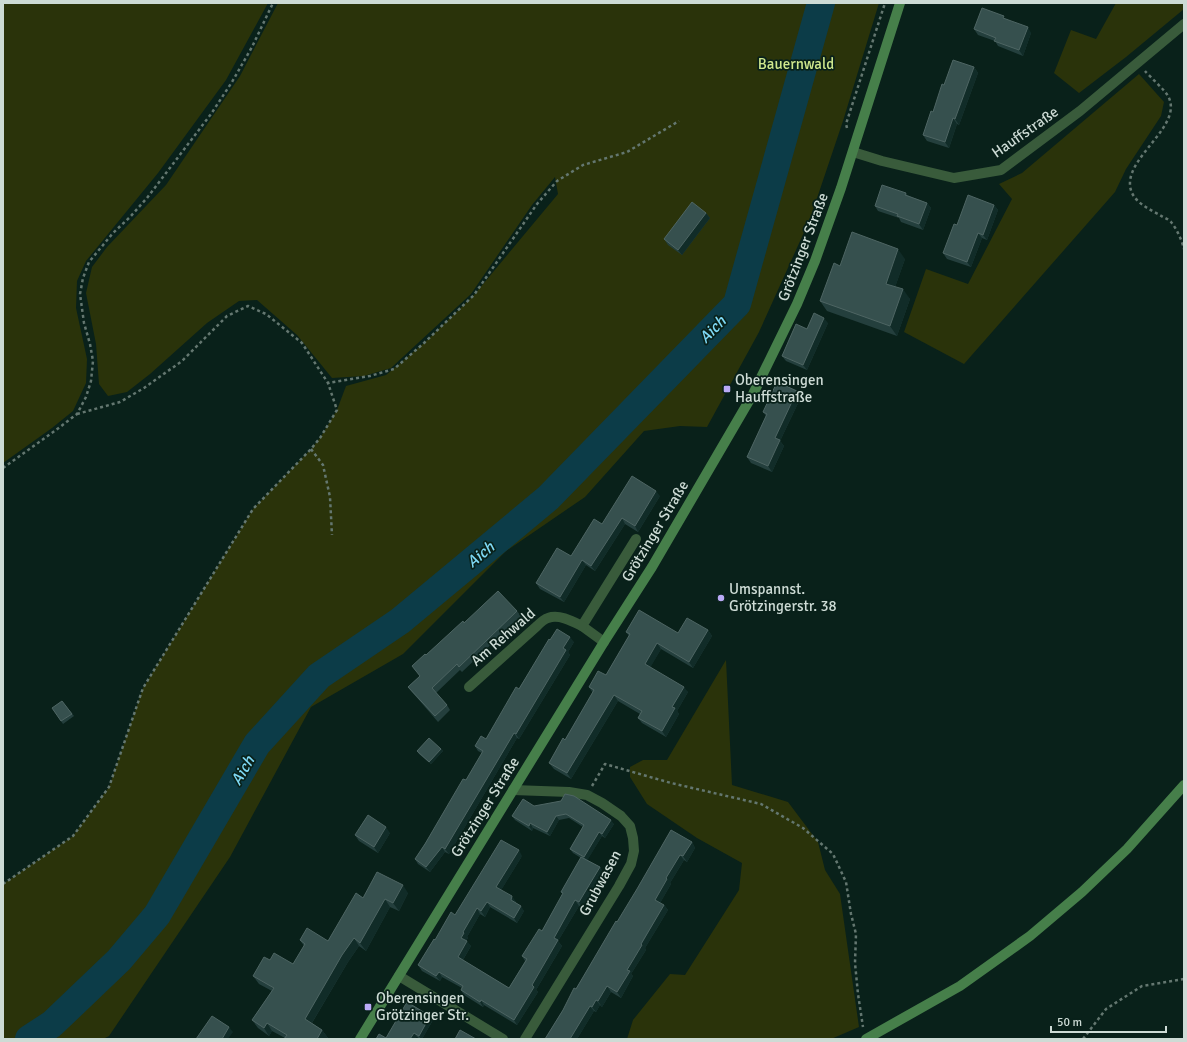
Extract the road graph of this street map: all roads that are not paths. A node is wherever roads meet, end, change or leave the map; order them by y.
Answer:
1 (900, 3) edge
2 (1184, 24) edge
3 (853, 152) junction
4 (636, 539) dead end
5 (582, 626) junction
6 (604, 642) junction
7 (469, 687) dead end
8 (1184, 785) edge
9 (513, 790) junction
10 (399, 976) junction
11 (865, 1035) edge
12 (360, 1039) edge
13 (503, 1039) edge
14 (525, 1039) edge

1 - 3 main road, Grötzinger Straße
2 - 3 street, Hauffstraße
3 - 6 main road, Grötzinger Straße
4 - 5 street
5 - 6 street, Am Rehwald
5 - 7 street, Am Rehwald
6 - 9 main road, Grötzinger Straße
8 - 11 main road
9 - 10 main road, Grötzinger Straße
9 - 14 street, Grubwasen
10 - 12 main road, Grötzinger Straße
10 - 13 street

